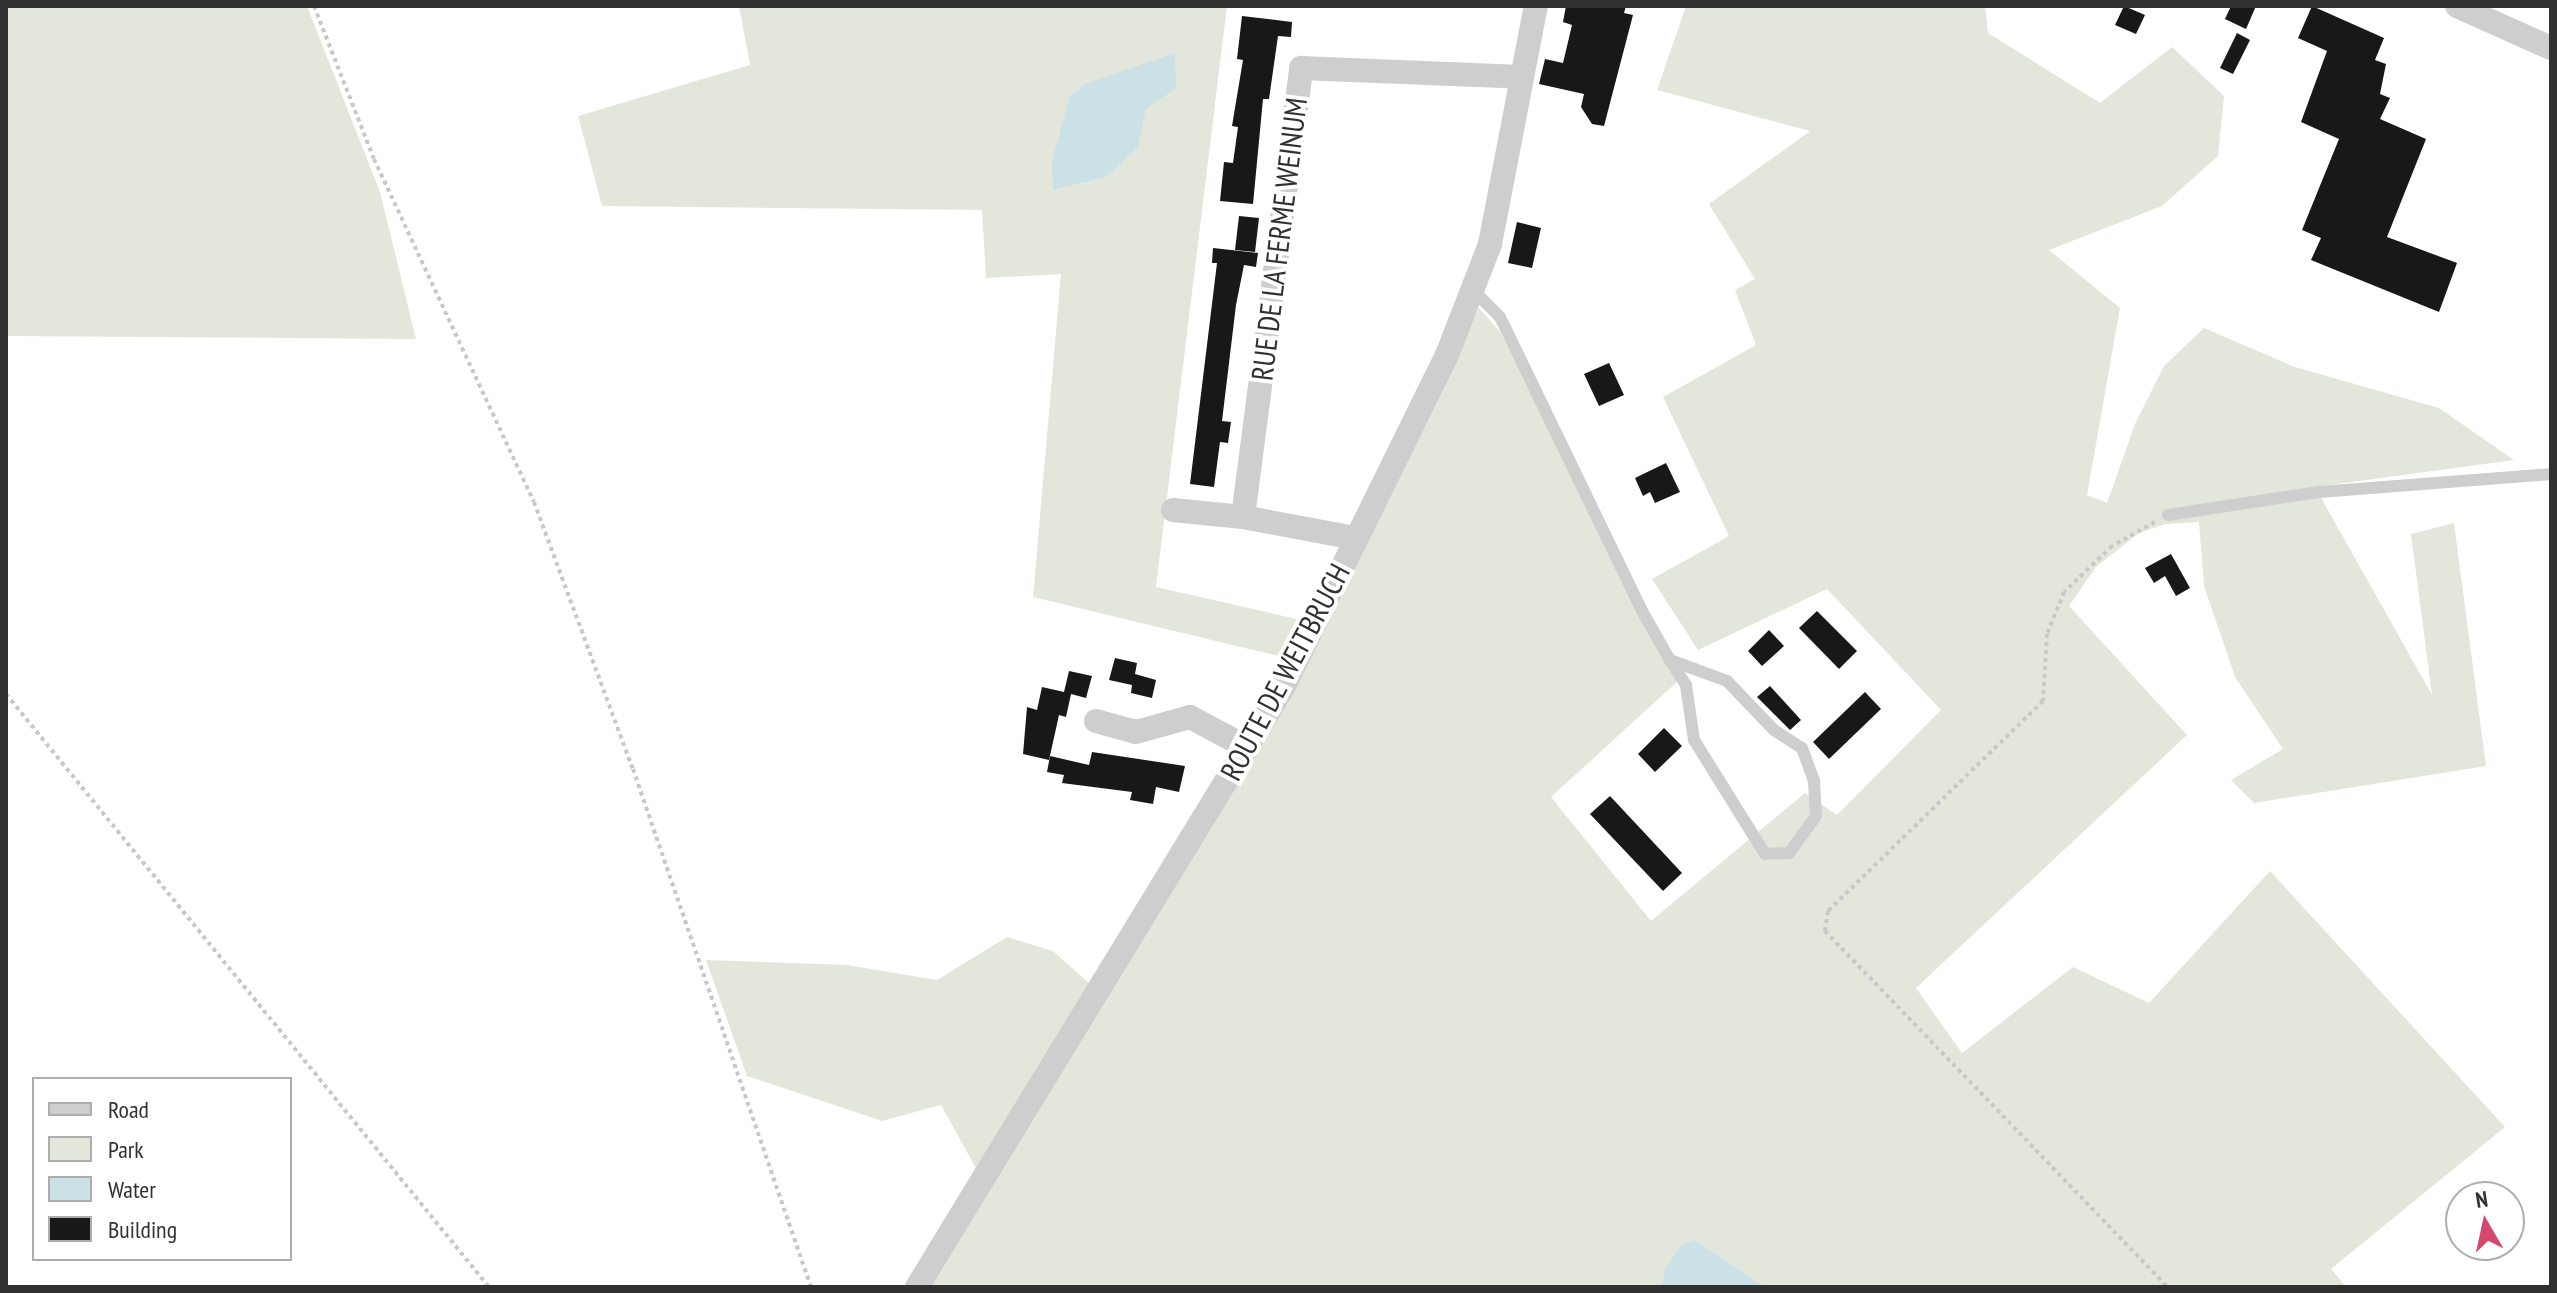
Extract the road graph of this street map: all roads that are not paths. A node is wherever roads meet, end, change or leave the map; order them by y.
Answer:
1 (1536, 6) edge
2 (2457, 6) edge
3 (2551, 48) edge
4 (1522, 77) junction
5 (1475, 292) junction
6 (2551, 474) edge
7 (1173, 510) dead end
8 (2168, 515) road end
9 (1243, 517) junction
10 (1355, 538) junction
11 (1670, 660) junction
12 (1096, 721) dead end
13 (1248, 748) junction
14 (917, 1287) edge

1 - 4 street, ROUTE DE WEITBRUCH
2 - 3 street
4 - 5 street, ROUTE DE WEITBRUCH
4 - 9 street, RUE DE LA FERME WEINUM
5 - 10 street, ROUTE DE WEITBRUCH
5 - 11 lane
6 - 8 lane
7 - 9 street
9 - 10 street
10 - 13 street, ROUTE DE WEITBRUCH
11 - 11 lane
12 - 13 street
13 - 14 street, ROUTE DE WEITBRUCH

